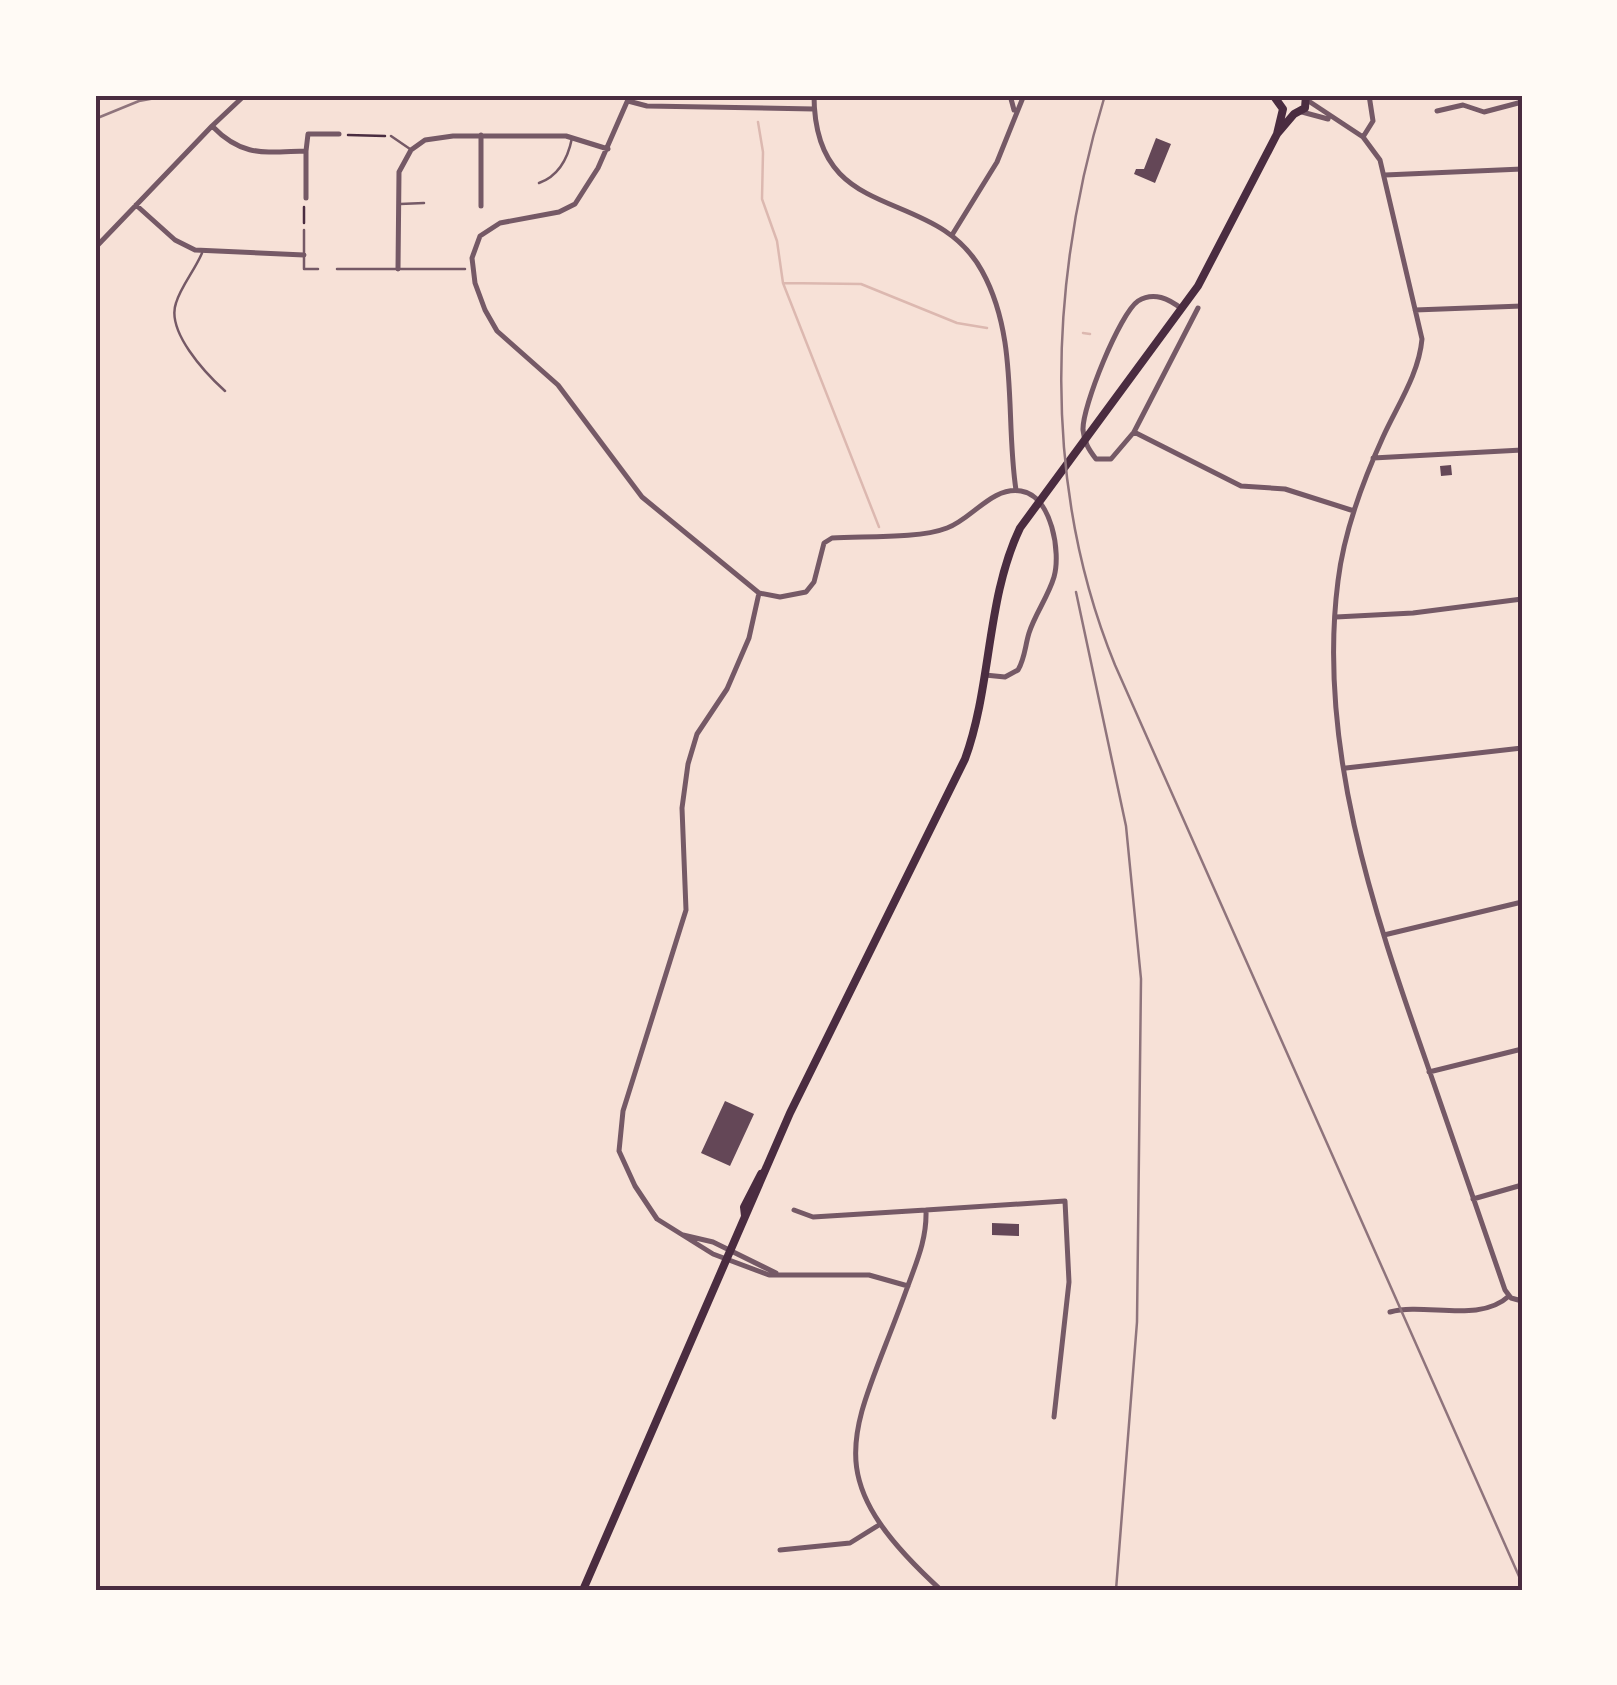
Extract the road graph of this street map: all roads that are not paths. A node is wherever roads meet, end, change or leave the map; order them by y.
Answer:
1 (246, 95) edge
2 (814, 95) edge
3 (1010, 95) edge
4 (1024, 95) edge
5 (1369, 95) edge
6 (629, 98) edge
7 (1307, 98) edge
8 (1279, 100) edge
9 (1522, 102) edge
10 (814, 109) junction
11 (1437, 111) dead end
12 (1015, 113) junction
13 (1298, 113) junction
14 (1333, 120) junction
15 (212, 126) junction
16 (339, 134) road end
17 (1277, 134) junction
18 (481, 135) junction
19 (391, 136) road end
20 (572, 137) junction
21 (1362, 137) junction
22 (608, 149) junction
23 (411, 150) junction
24 (306, 152) junction
25 (1522, 169) edge
26 (1385, 175) junction
27 (539, 183) dead end
28 (306, 198) joint
29 (424, 203) dead end
30 (136, 204) junction
31 (398, 204) junction
32 (481, 206) dead end
33 (304, 207) road end
34 (304, 230) road end
35 (952, 235) junction
36 (95, 248) edge
37 (202, 252) junction
38 (304, 255) junction
39 (318, 269) dead end
40 (337, 269) dead end
41 (398, 269) junction
42 (465, 270) dead end
43 (1522, 306) edge
44 (1198, 308) dead end
45 (1182, 309) junction
46 (1415, 310) junction
47 (224, 391) dead end
48 (1134, 432) junction
49 (1522, 450) edge
50 (1373, 458) junction
51 (1016, 490) junction
52 (1354, 511) junction
53 (760, 593) junction
54 (1522, 599) edge
55 (1335, 617) junction
56 (990, 675) junction
57 (1522, 748) edge
58 (1346, 768) junction
59 (1522, 902) edge
60 (1383, 936) junction
61 (1522, 1049) edge
62 (1429, 1072) junction
63 (1522, 1185) edge
64 (1473, 1199) junction
65 (794, 1210) dead end
66 (926, 1210) junction
67 (682, 1235) junction
68 (730, 1249) junction
69 (725, 1261) junction
70 (776, 1273) junction
71 (908, 1286) junction
72 (1510, 1297) junction
73 (1522, 1301) edge
74 (1390, 1312) dead end
75 (1054, 1417) dead end
76 (879, 1525) junction
77 (780, 1550) dead end
78 (583, 1590) edge
79 (942, 1590) edge

1 - 15 street
2 - 10 street
3 - 12 street
4 - 12 street
5 - 21 street
6 - 10 street
6 - 22 street
7 - 13 main road
7 - 14 street
8 - 13 main road
8 - 17 main road
9 - 11 street
10 - 35 street
12 - 35 street
13 - 14 street
13 - 17 main road
14 - 21 street
15 - 24 street
15 - 30 street
16 - 24 street
17 - 45 main road
18 - 20 street
18 - 23 street
18 - 32 street
19 - 23 lane
20 - 22 street
20 - 27 lane
21 - 26 street
22 - 53 street
23 - 31 street
24 - 28 street
25 - 26 street
26 - 46 street
28 - 33 lane
29 - 31 lane
30 - 36 street
30 - 37 street
31 - 41 street
34 - 38 lane
35 - 51 street
37 - 38 street
37 - 47 lane
38 - 39 lane
40 - 41 lane
41 - 42 lane
43 - 46 street
44 - 48 street
45 - 48 street
45 - 56 main road
46 - 50 street
48 - 52 street
49 - 50 street
50 - 52 street
51 - 53 street
51 - 56 street
52 - 55 street
53 - 67 street
54 - 55 street
55 - 58 street
56 - 68 main road
57 - 58 street
58 - 60 street
59 - 60 street
60 - 62 street
61 - 62 street
62 - 64 street
63 - 64 street
64 - 72 street
65 - 66 street
66 - 71 street
66 - 75 street
67 - 68 street
67 - 69 street
68 - 69 main road
68 - 70 street
69 - 70 street
69 - 78 main road
70 - 71 street
71 - 76 street
72 - 73 street
72 - 74 street
76 - 77 street
76 - 79 street

